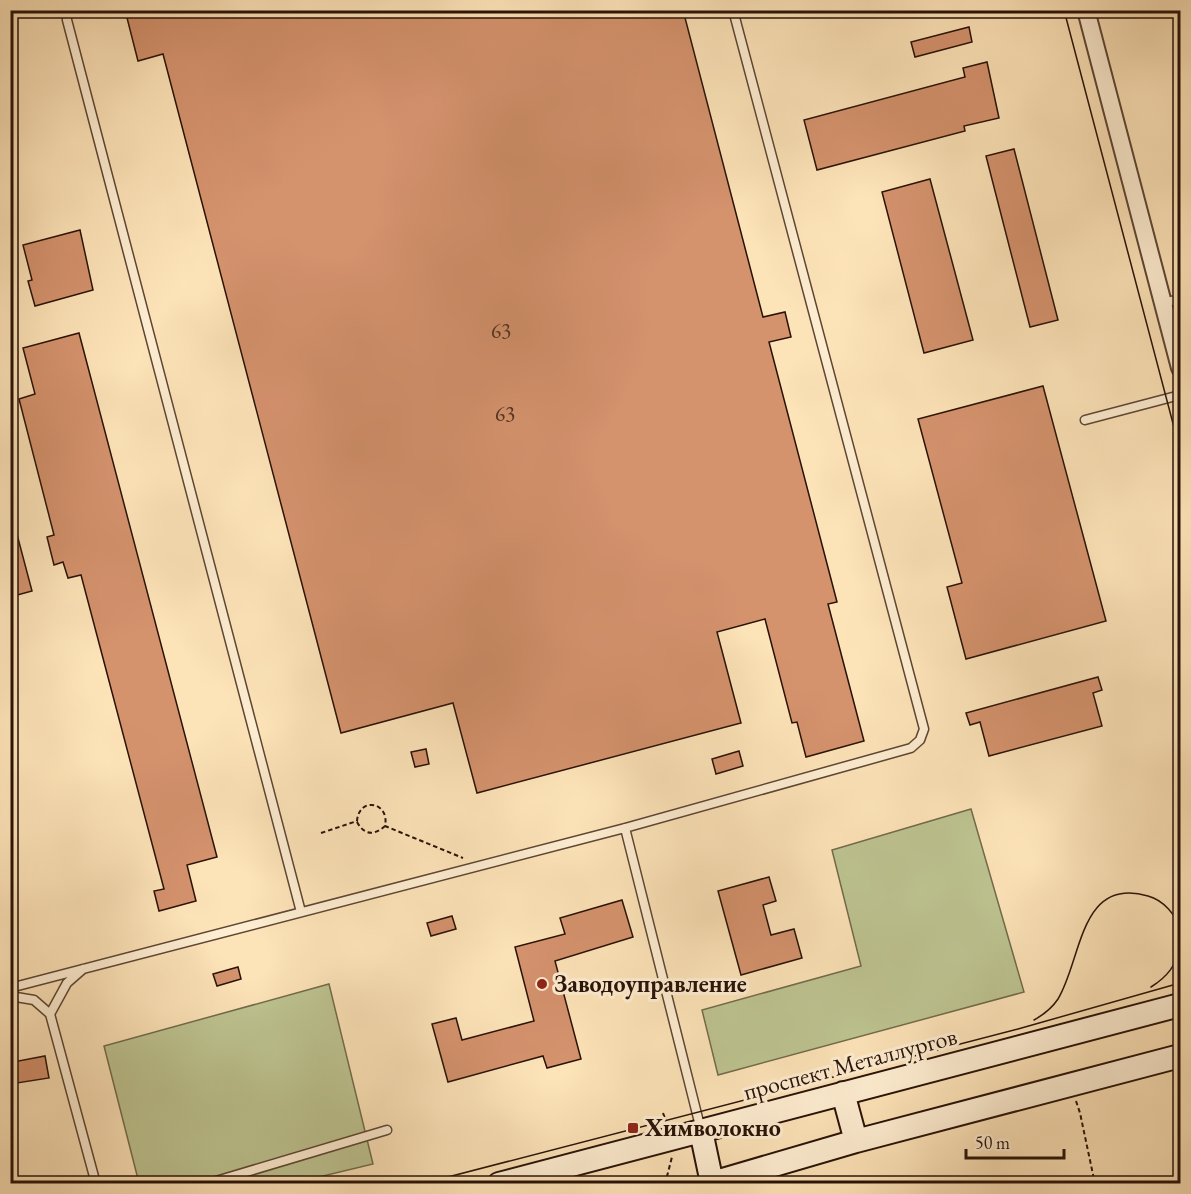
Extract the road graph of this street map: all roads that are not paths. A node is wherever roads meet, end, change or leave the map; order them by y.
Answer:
1 (67, 10) edge
2 (733, 10) edge
3 (1086, 10) edge
4 (1180, 299) edge
5 (1164, 303) junction
6 (1180, 368) edge
7 (1180, 395) edge
8 (1085, 420) dead end
9 (625, 828) junction
10 (301, 912) junction
11 (83, 968) junction
12 (10, 988) edge
13 (10, 996) edge
14 (1180, 1005) edge
15 (50, 1014) junction
16 (1180, 1056) edge
17 (843, 1093) junction
18 (387, 1130) dead end
19 (701, 1131) junction
20 (856, 1141) junction
21 (710, 1183) edge
22 (96, 1184) edge
23 (206, 1184) edge
24 (499, 1184) edge

1 - 10 lane
2 - 9 lane
3 - 5 street
4 - 5 lane
5 - 6 street
7 - 8 lane
9 - 10 lane
9 - 19 lane
10 - 11 lane
11 - 12 lane
11 - 15 lane
13 - 15 lane
14 - 17 street, проспект Металлургов
15 - 22 lane
16 - 20 street
17 - 19 street, проспект Металлургов
17 - 20 street
18 - 23 lane
19 - 21 street
19 - 24 street, проспект Металлургов
20 - 21 street

